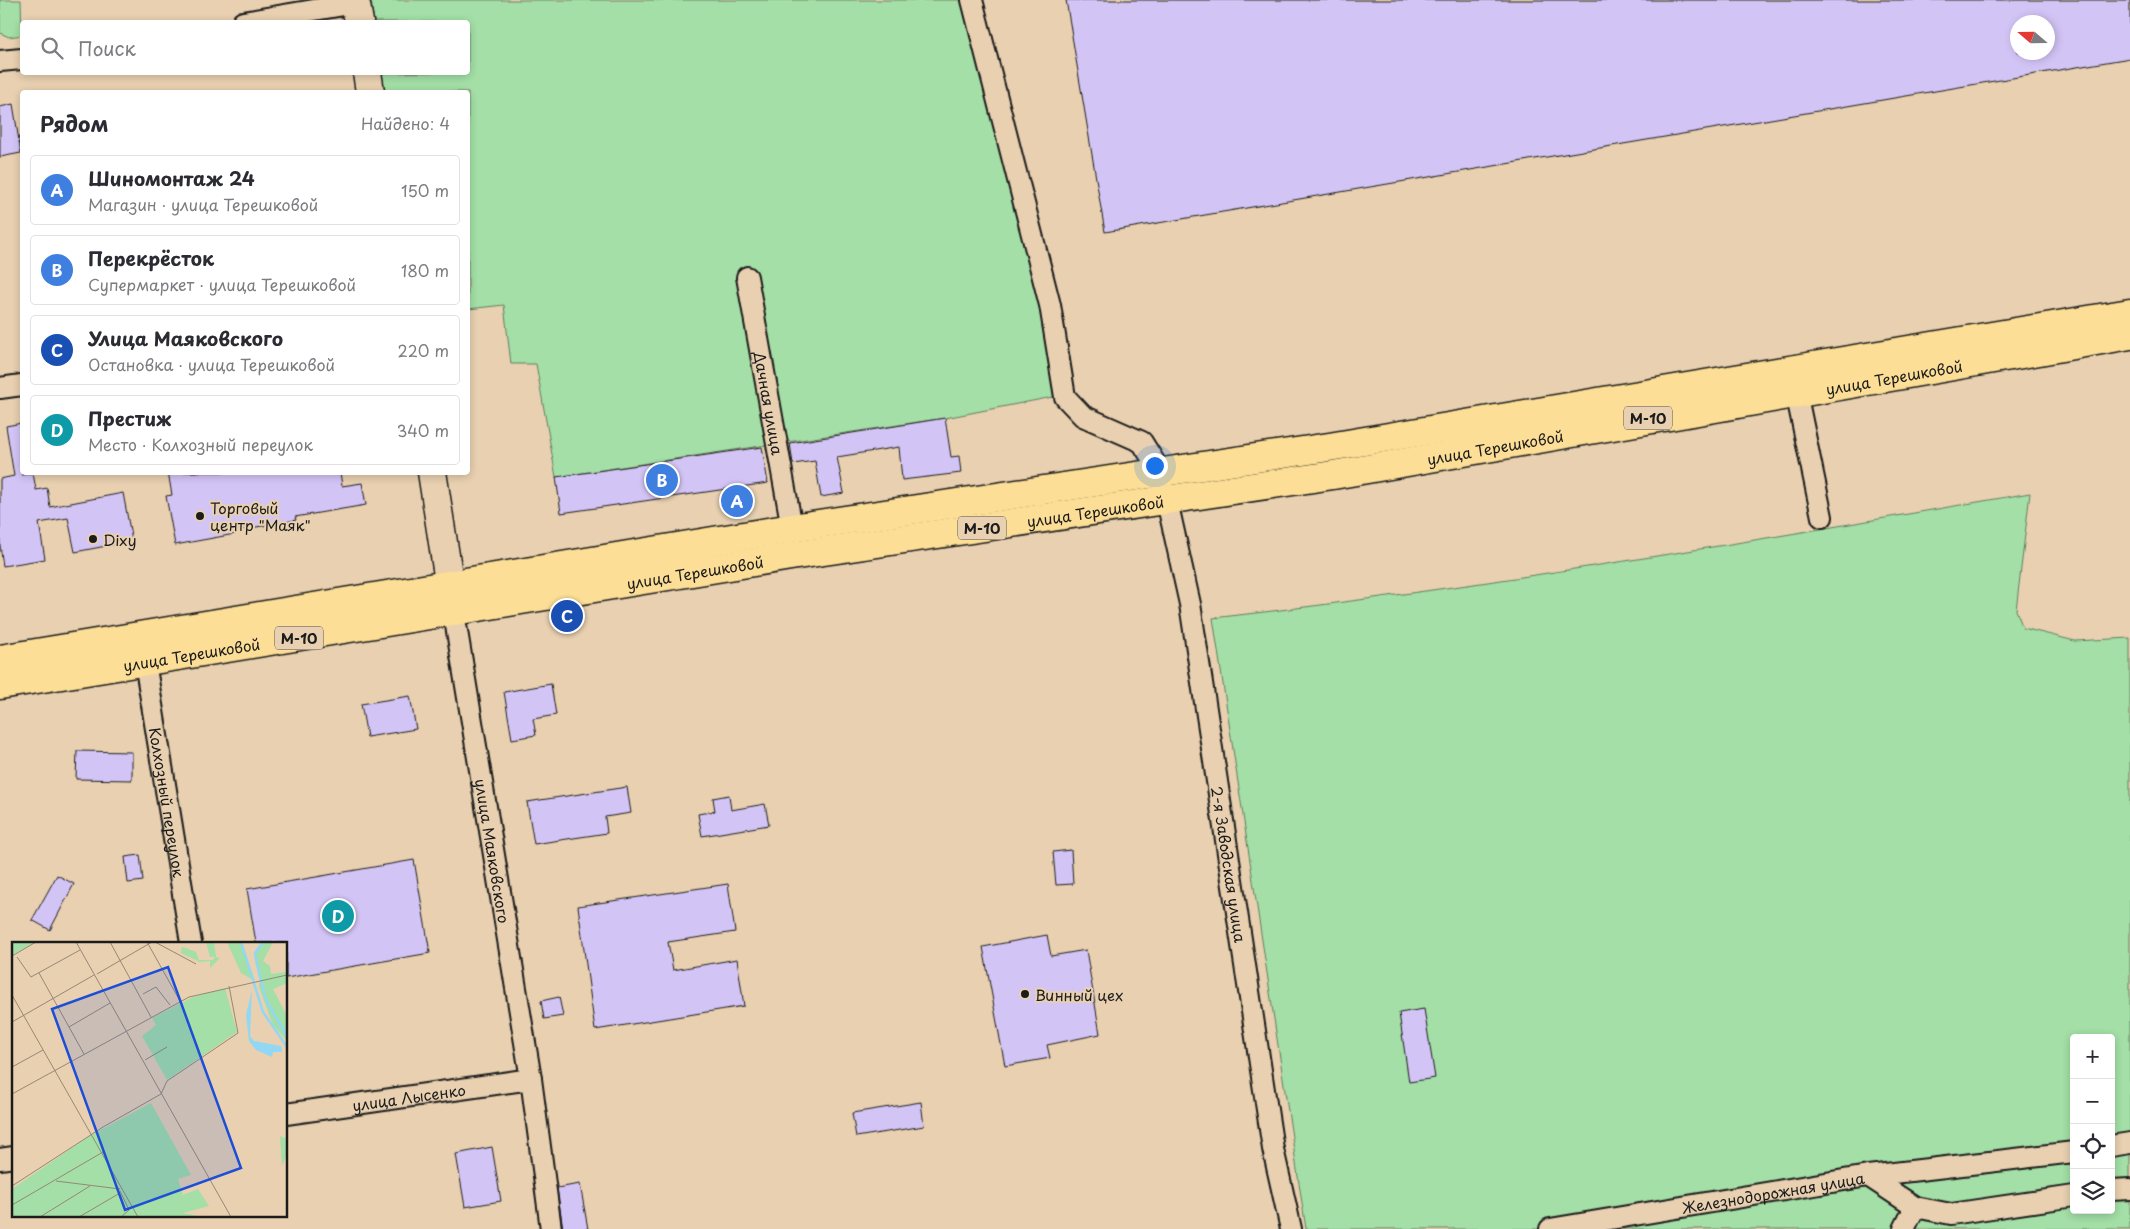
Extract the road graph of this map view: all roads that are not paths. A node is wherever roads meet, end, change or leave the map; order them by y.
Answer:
1 (972, 0) edge
2 (357, 8) edge
3 (259, 20) edge
4 (20, 58) edge
5 (0, 62) edge
6 (358, 75) edge
7 (367, 75) edge
8 (361, 90) edge
9 (370, 90) edge
10 (747, 277) dead end
11 (2130, 313) edge
12 (2130, 335) edge
13 (20, 385) edge
14 (0, 388) edge
15 (1796, 392) junction
16 (1158, 473) junction
17 (432, 475) edge
18 (1167, 501) junction
19 (1822, 517) dead end
20 (792, 528) junction
21 (450, 584) junction
22 (454, 612) junction
23 (0, 659) edge
24 (145, 662) junction
25 (0, 686) edge
26 (191, 942) edge
27 (531, 1079) junction
28 (288, 1114) edge
29 (2130, 1143) edge
30 (2115, 1145) edge
31 (2070, 1152) edge
32 (1868, 1176) junction
33 (2130, 1189) edge
34 (2115, 1190) edge
35 (2070, 1197) edge
36 (1915, 1207) junction
37 (1952, 1222) edge
38 (551, 1229) edge
39 (1291, 1229) edge
40 (1550, 1229) edge
41 (1904, 1229) edge

1 - 16 street, 2-я Заводская улица
2 - 3 street
4 - 5 street
6 - 8 street
7 - 9 street
10 - 20 street, Дачная улица
11 - 16 highway, улица Терешковой / М-10
12 - 15 highway, улица Терешковой / М-10
13 - 14 street
15 - 18 highway, улица Терешковой / М-10
15 - 19 street
16 - 18 street, 2-я Заводская улица
16 - 20 highway, улица Терешковой / М-10
17 - 21 street, улица Маяковского
18 - 22 highway, улица Терешковой / М-10
18 - 39 street, 2-я Заводская улица
20 - 21 highway, улица Терешковой / М-10
21 - 22 street, улица Маяковского
21 - 23 highway, улица Терешковой / М-10
22 - 24 highway, улица Терешковой / М-10
22 - 27 street, улица Маяковского
24 - 25 highway, улица Терешковой / М-10
24 - 26 street, Колхозный переулок
27 - 28 street, улица Лысенко
27 - 38 street, улица Маяковского
29 - 30 street
31 - 32 street, Железнодорожная улица
32 - 36 street
32 - 40 street, Железнодорожная улица
33 - 34 street
35 - 37 street
36 - 37 street
36 - 41 street

